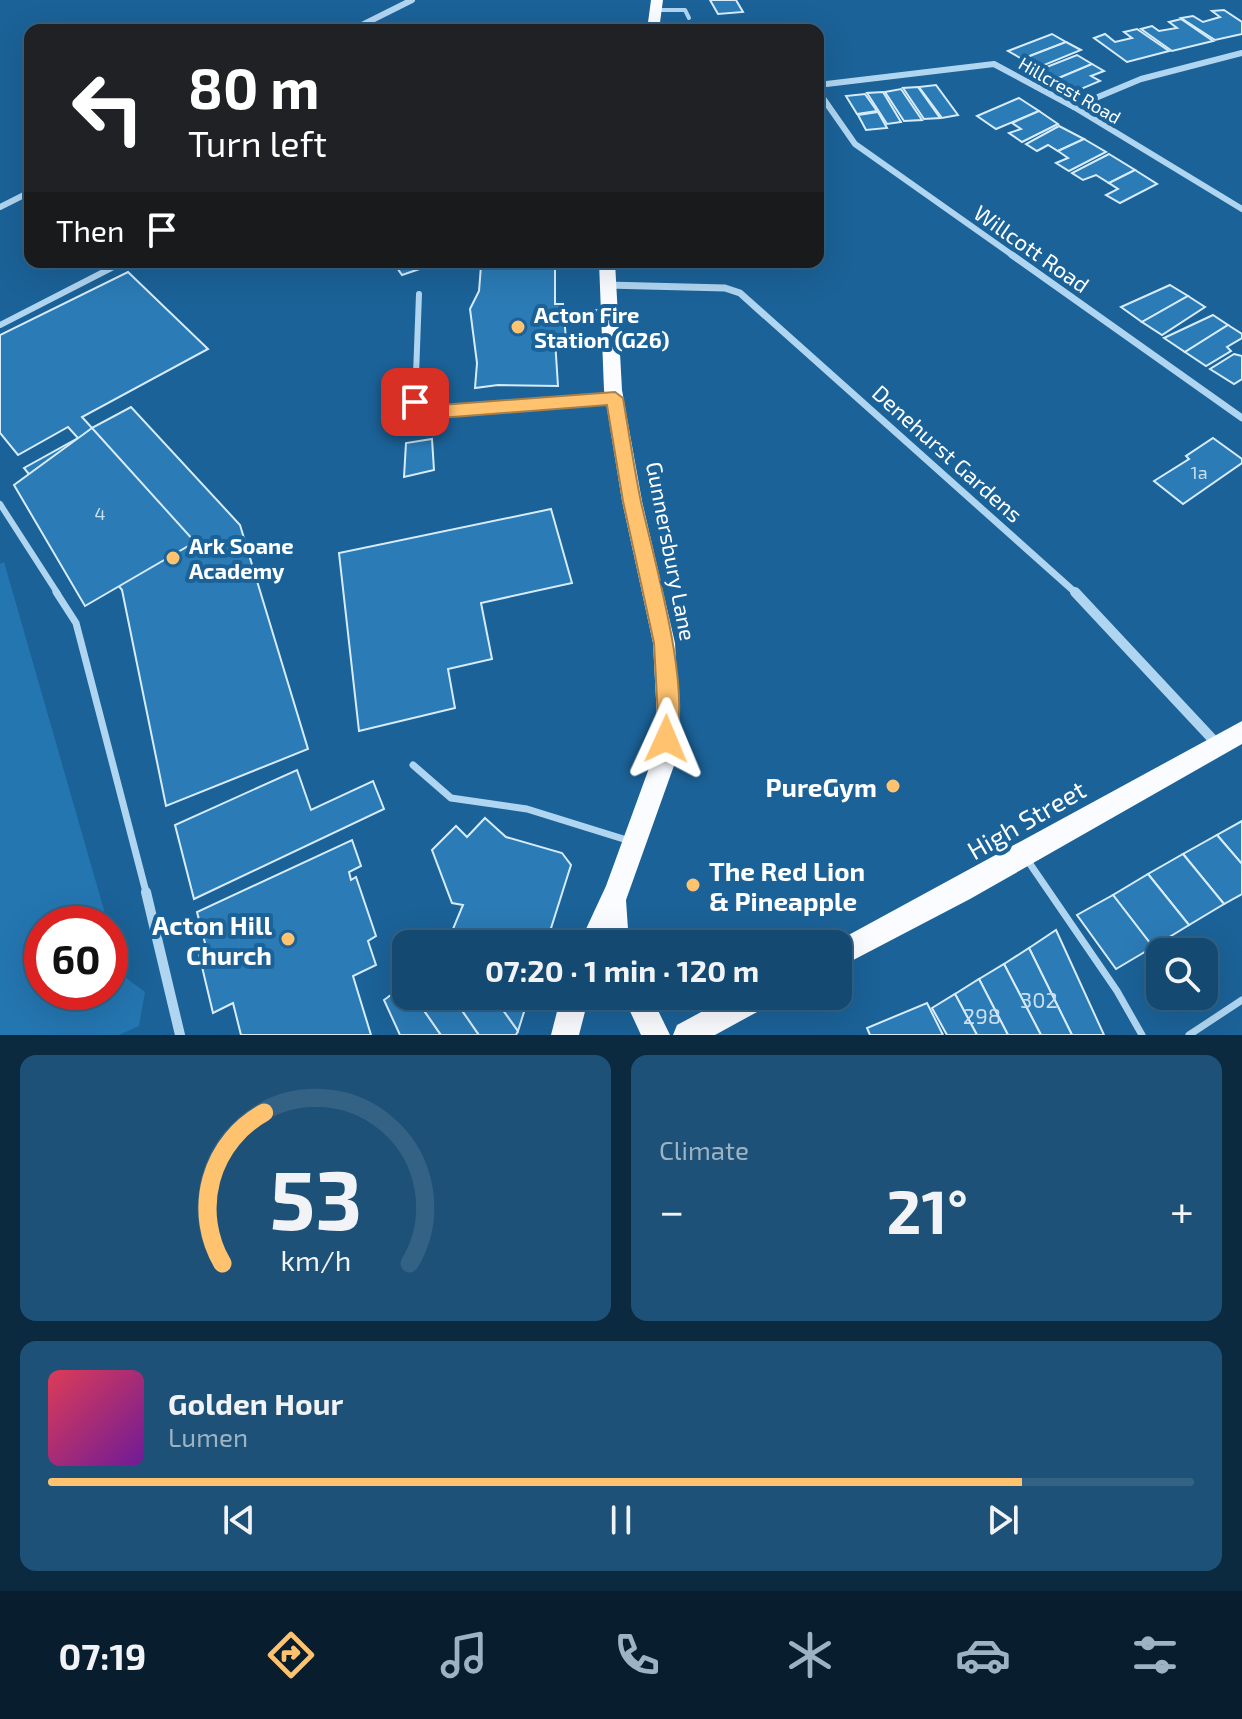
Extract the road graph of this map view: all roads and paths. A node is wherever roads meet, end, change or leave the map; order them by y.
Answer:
1 (412, 0) edge
2 (656, 5) edge
3 (689, 18) dead end
4 (364, 24) edge
5 (1242, 53) edge
6 (824, 87) edge
7 (824, 98) edge
8 (1074, 107) junction
9 (24, 195) edge
10 (0, 207) edge
11 (1242, 209) edge
12 (111, 268) edge
13 (605, 268) edge
14 (606, 285) junction
15 (419, 294) dead end
16 (608, 311) junction
17 (564, 315) dead end
18 (0, 325) edge
19 (615, 398) junction
20 (1242, 418) edge
21 (0, 504) edge
22 (1242, 732) edge
23 (1217, 745) junction
24 (413, 765) dead end
25 (633, 842) junction
26 (1023, 854) junction
27 (617, 891) junction
28 (146, 892) joint
29 (599, 930) edge
30 (614, 930) edge
31 (852, 947) edge
32 (1242, 1000) edge
33 (571, 1010) edge
34 (644, 1010) edge
35 (733, 1010) edge
36 (180, 1035) edge
37 (565, 1035) edge
38 (656, 1035) edge
39 (687, 1035) edge
40 (1142, 1035) edge
41 (1189, 1035) edge

1 - 4 street
2 - 3 lane
5 - 8 street
6 - 8 street, Hillcrest Road
7 - 20 street, Willcott Road
8 - 11 street, Hillcrest Road
9 - 10 street
12 - 18 lane
13 - 14 main road, Gunnersbury Lane
14 - 16 main road, Gunnersbury Lane
14 - 23 street, Denehurst Gardens
15 - 19 lane
16 - 17 lane
16 - 19 main road, Gunnersbury Lane
19 - 25 main road, Gunnersbury Lane
21 - 28 lane
22 - 23 main road, High Street
23 - 26 main road, High Street
24 - 25 lane
25 - 27 main road, Gunnersbury Lane
26 - 31 main road, High Street
26 - 40 lane
27 - 29 main road, Gunnersbury Lane
27 - 30 main road, Gunnersbury Lane
28 - 36 street
32 - 41 lane
33 - 37 main road
34 - 38 main road
35 - 39 main road

